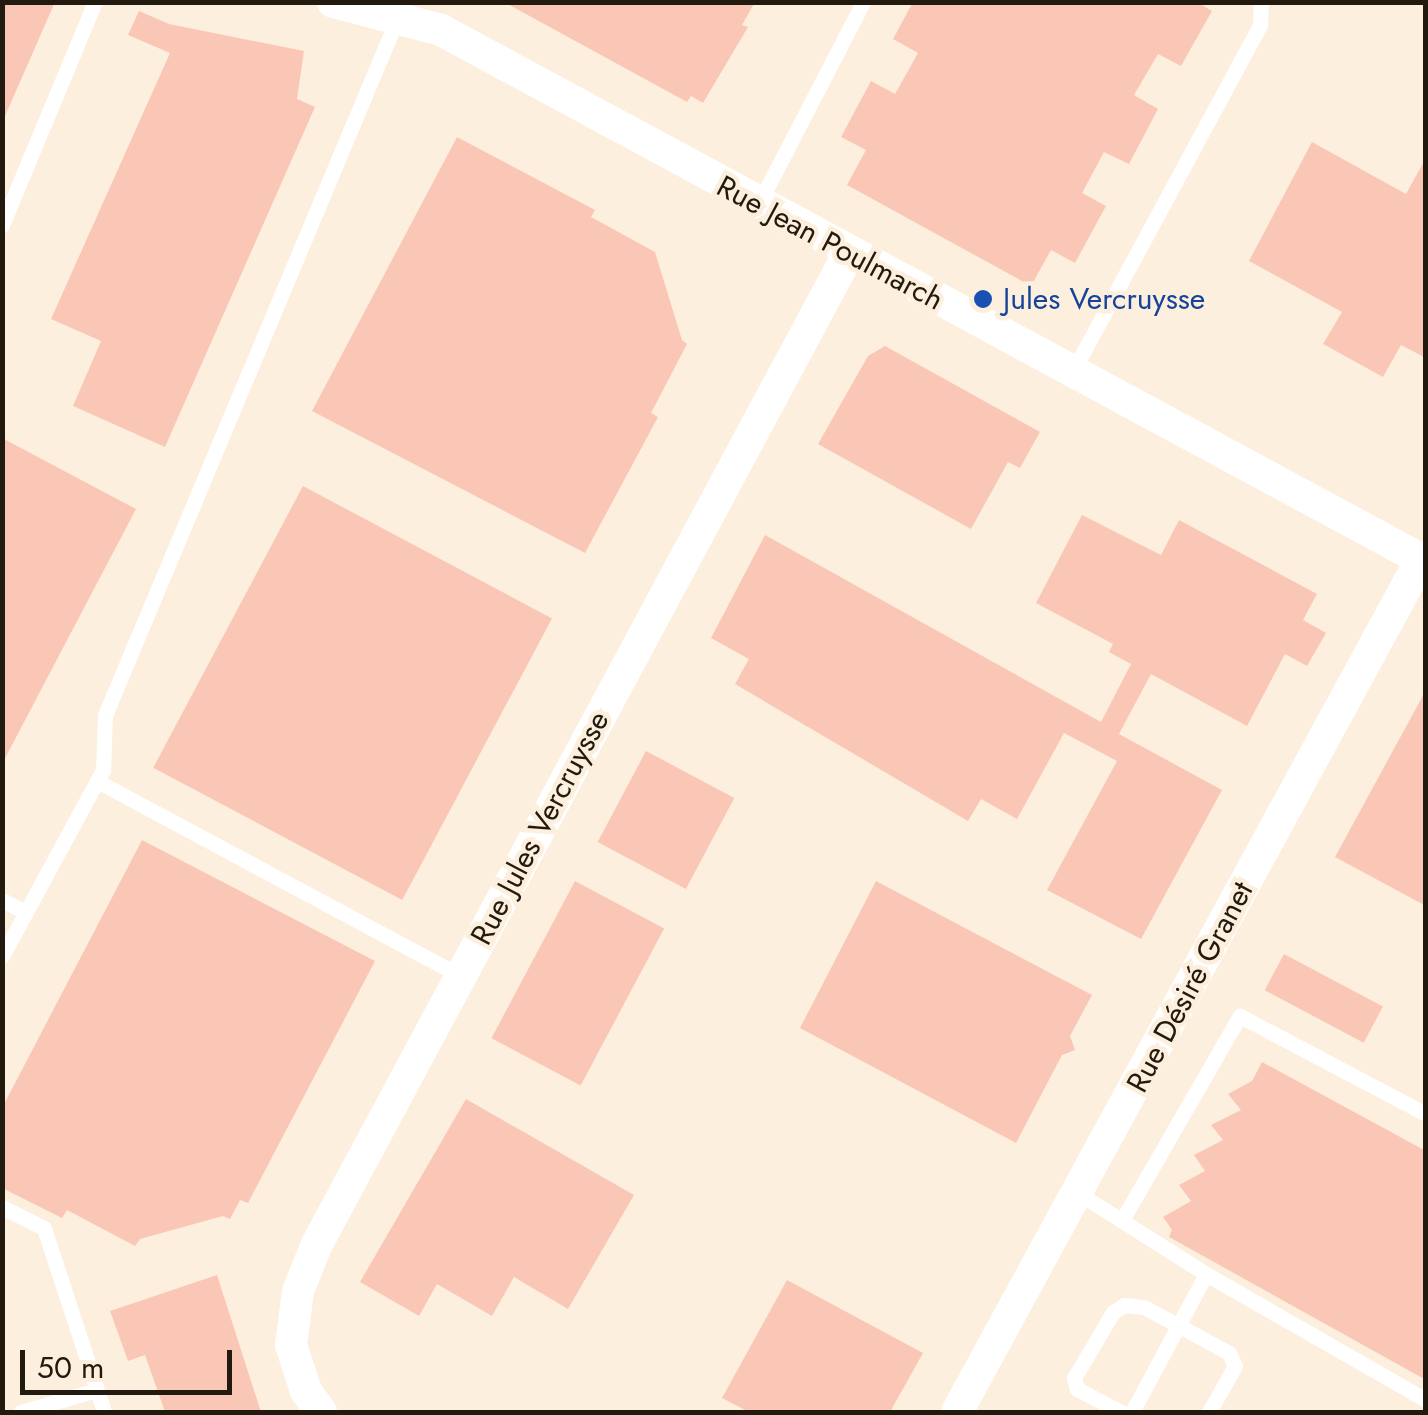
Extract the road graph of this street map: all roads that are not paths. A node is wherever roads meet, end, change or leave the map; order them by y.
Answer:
1 (94, 2) edge
2 (333, 2) edge
3 (863, 2) edge
4 (1260, 2) edge
5 (401, 10) edge
6 (758, 204) junction
7 (2, 225) edge
8 (849, 253) junction
9 (1072, 373) junction
10 (1423, 561) edge
11 (97, 781) junction
12 (2, 900) edge
13 (26, 912) junction
14 (2, 956) edge
15 (460, 976) junction
16 (1426, 1114) edge
17 (1078, 1194) junction
18 (2, 1207) edge
19 (1122, 1220) junction
20 (1206, 1274) junction
21 (1181, 1327) junction
22 (96, 1390) junction
23 (1426, 1400) edge
24 (22, 1412) edge
25 (104, 1412) edge
26 (320, 1412) edge
27 (957, 1412) edge
28 (1121, 1412) edge
29 (1132, 1412) edge
30 (1209, 1412) edge

1 - 7 lane
2 - 5 street, Rue Jean Poulmarch
3 - 6 lane
4 - 9 lane
5 - 6 street, Rue Jean Poulmarch
5 - 11 lane
6 - 8 street, Rue Jean Poulmarch
8 - 9 street, Rue Jean Poulmarch
8 - 15 street, Rue Jules Vercruysse
9 - 10 street, Rue Jean Poulmarch
10 - 17 street, Rue Désiré Granet
11 - 13 lane
11 - 15 lane
12 - 13 lane
13 - 14 lane
15 - 26 street, Rue Jules Vercruysse
16 - 19 lane
17 - 19 lane
17 - 27 street, Rue Désiré Granet
18 - 22 lane
19 - 20 lane
20 - 21 lane
20 - 23 lane
21 - 28 lane
21 - 29 lane
21 - 30 lane
22 - 24 lane
22 - 25 lane

